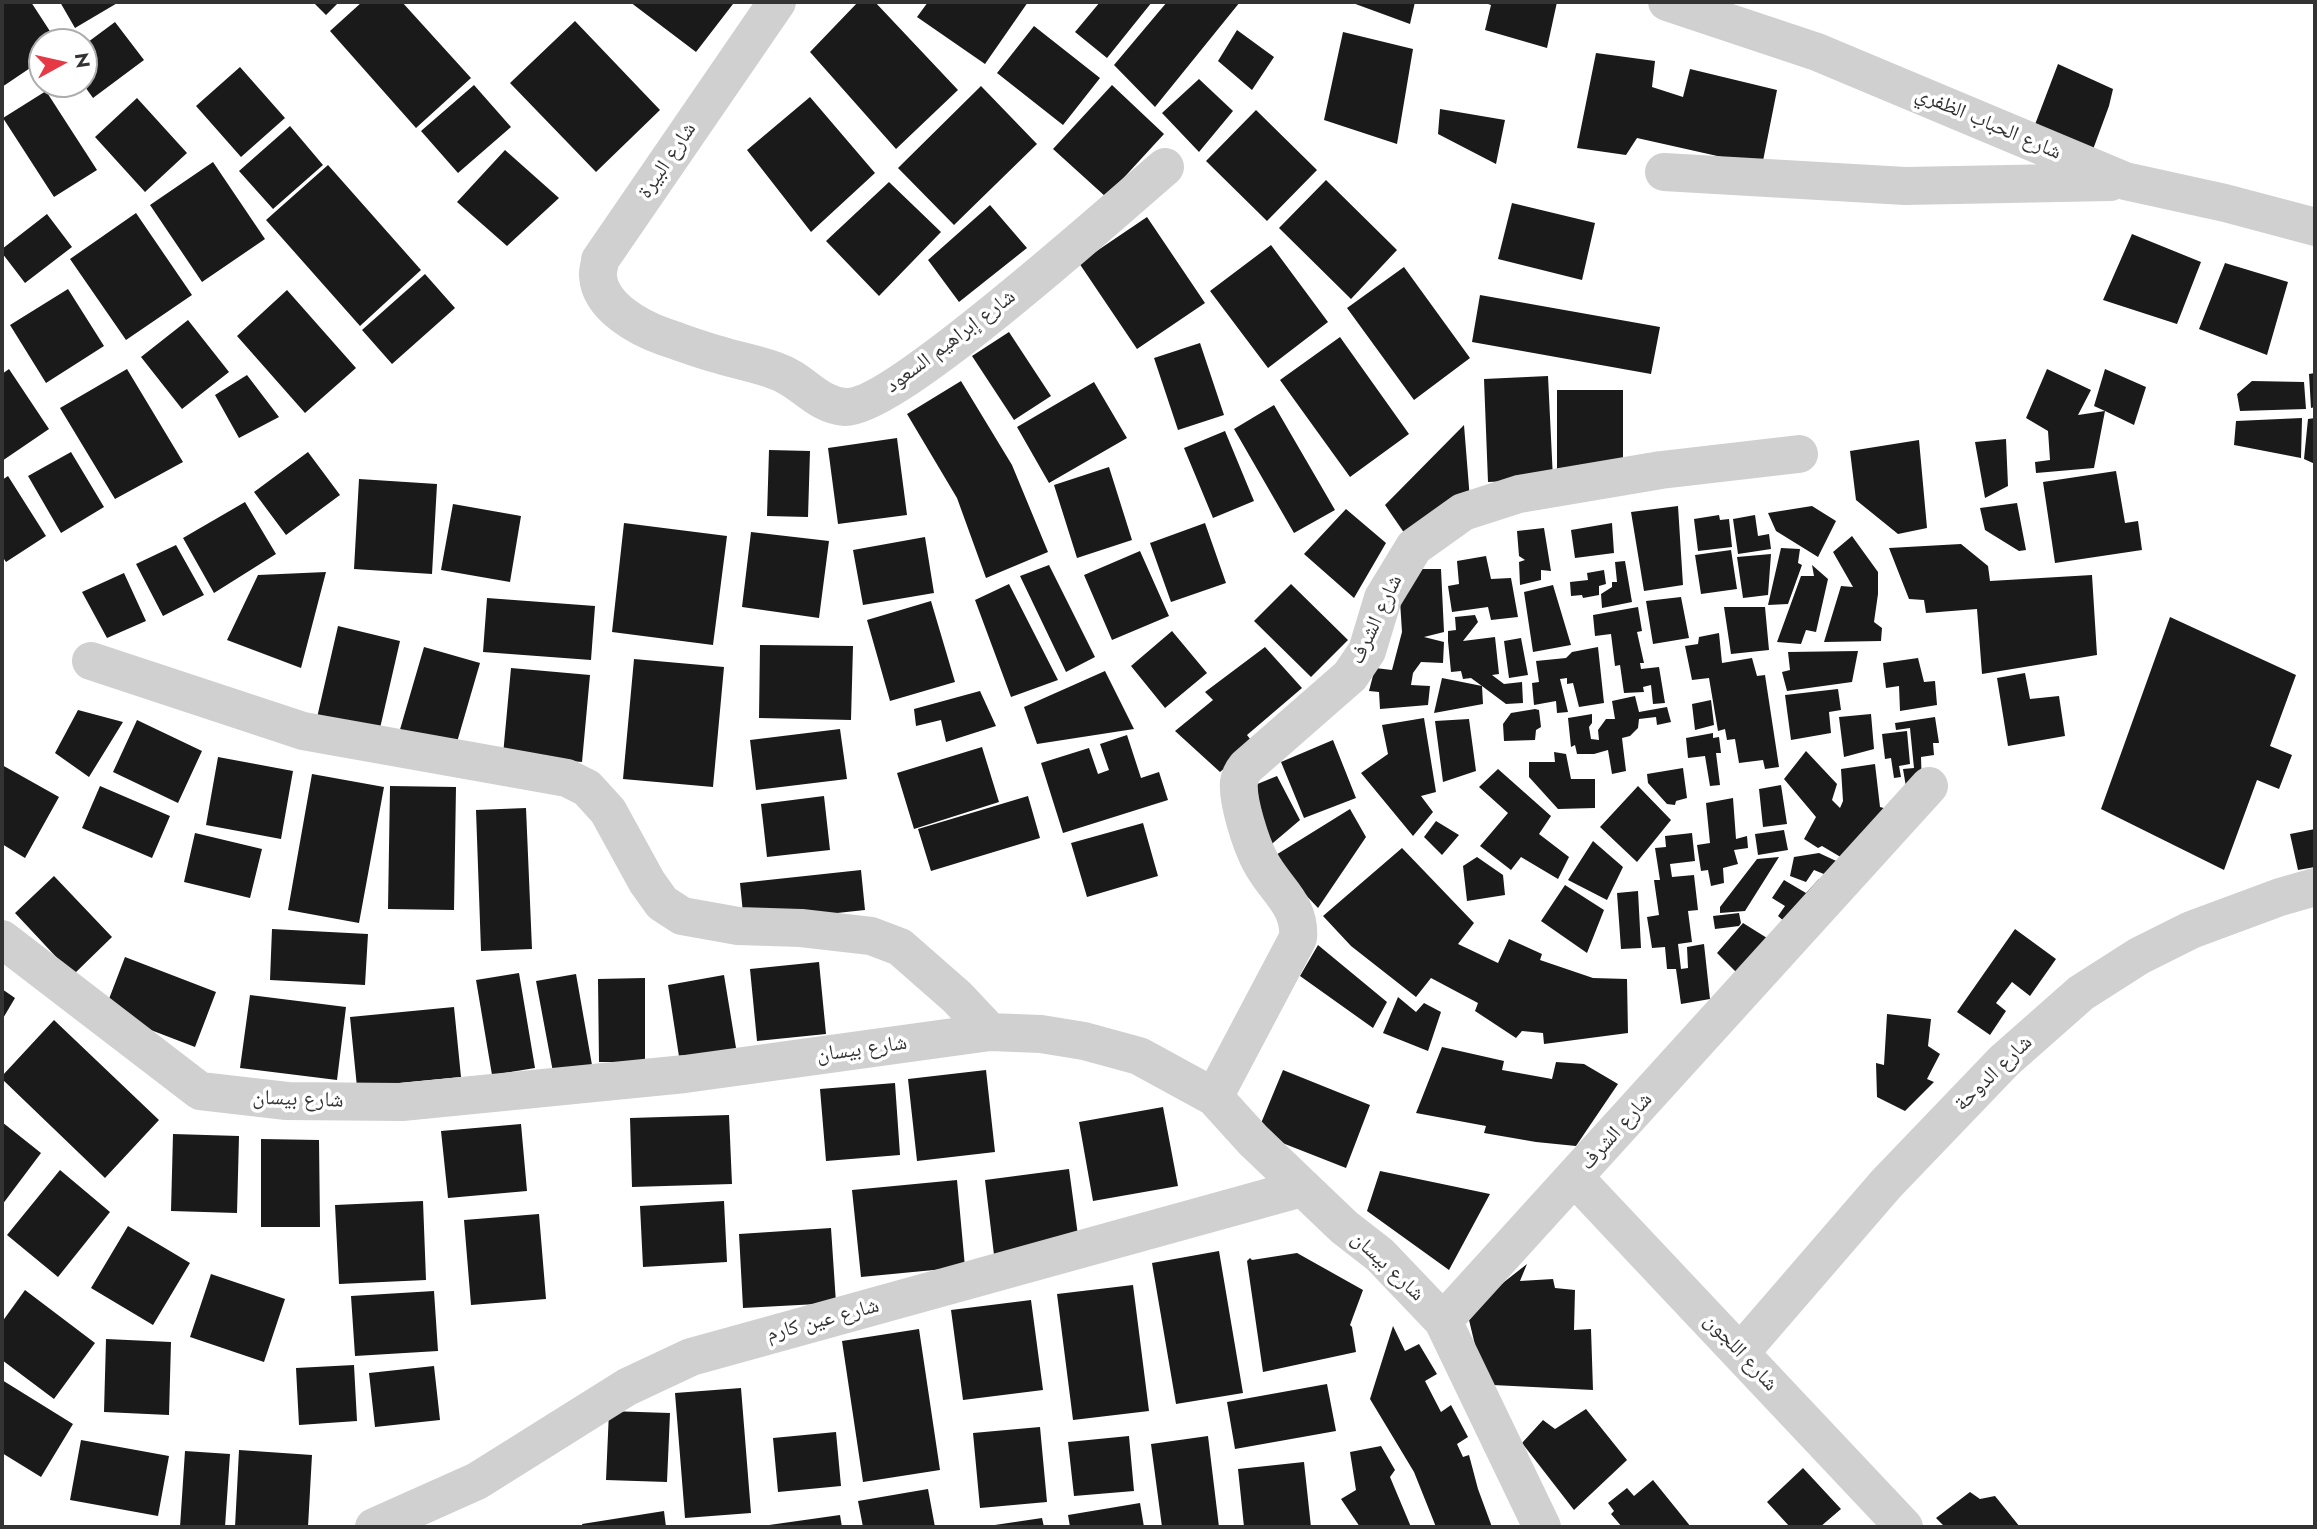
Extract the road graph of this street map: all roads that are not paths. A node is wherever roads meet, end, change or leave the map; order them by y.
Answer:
1 (777, 2) edge
2 (1667, 2) edge
3 (1165, 167) dead end
4 (1664, 172) dead end
5 (2125, 181) junction
6 (2315, 227) edge
7 (630, 321) joint
8 (1799, 454) dead end
9 (91, 661) dead end
10 (1929, 786) dead end
11 (2315, 887) edge
12 (2, 939) edge
13 (990, 1032) junction
14 (1214, 1097) junction
15 (1575, 1178) junction
16 (1302, 1188) junction
17 (1443, 1321) junction
18 (1740, 1353) junction
19 (374, 1527) edge
20 (1542, 1527) edge
21 (1904, 1527) edge

1 - 7 street, شارع البيرة
2 - 5 street, شارع الحباب الظفري
3 - 7 street, شارع إبراهيم السعود
4 - 5 street
5 - 6 street, شارع الحباب الظفري
8 - 14 street, شارع الشرف
9 - 13 street
10 - 15 street, شارع الشرف
11 - 18 street, شارع الدوحة
12 - 13 street, شارع بيسان
13 - 14 street, شارع بيسان
14 - 16 street, شارع بيسان
15 - 17 street, شارع الشرف
15 - 18 street, شارع اللجون
16 - 17 street, شارع بيسان
16 - 19 street, شارع عين كارم
17 - 20 street, شارع بيسان
18 - 21 street, شارع اللجون

